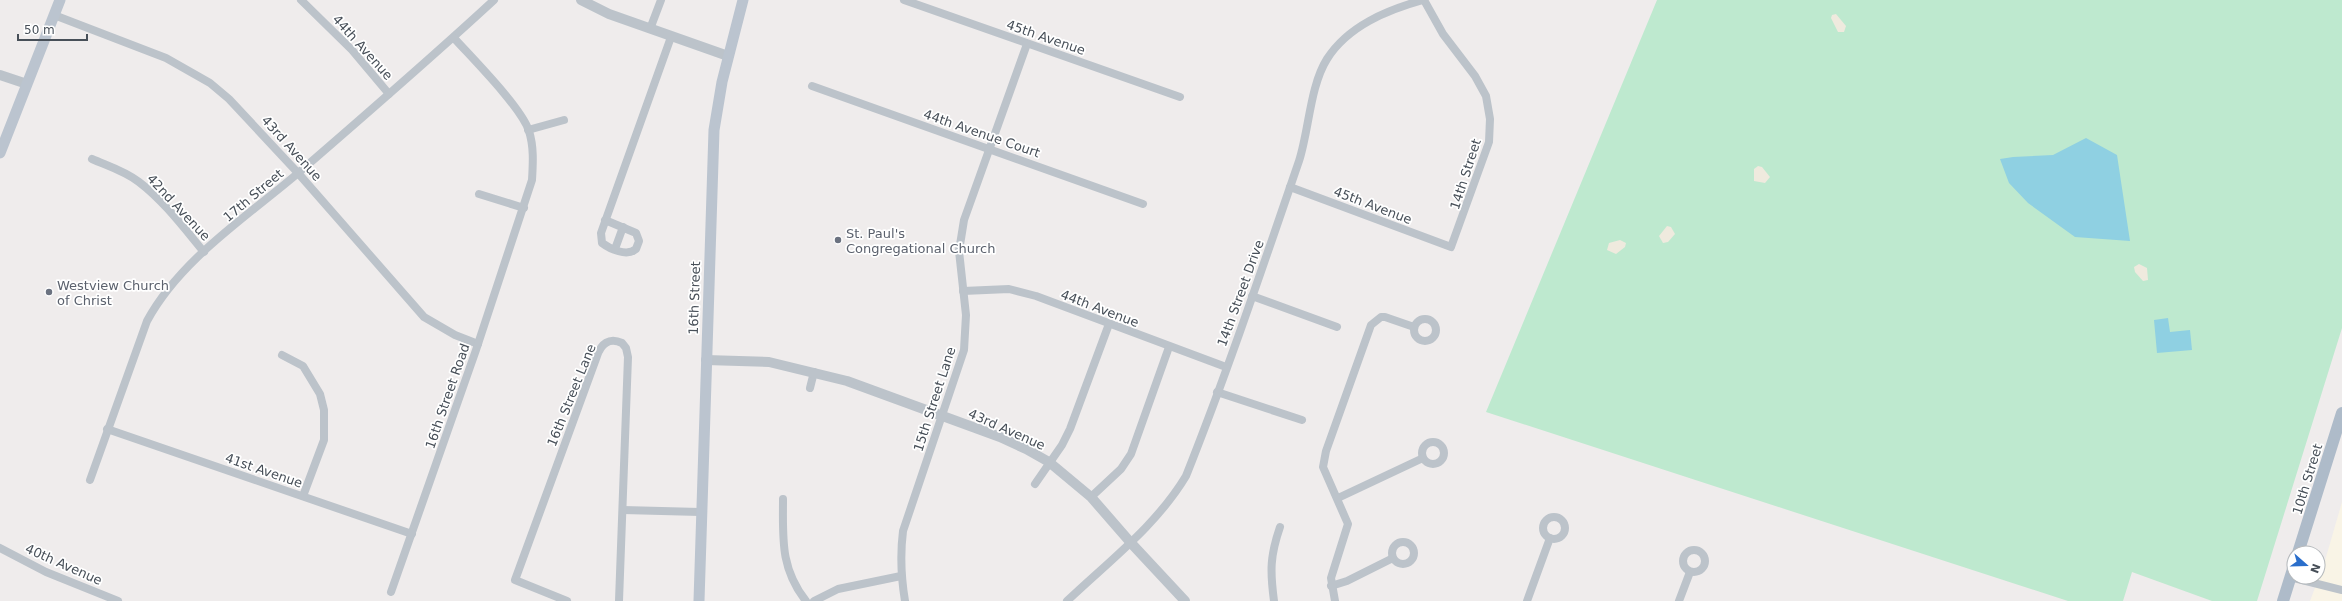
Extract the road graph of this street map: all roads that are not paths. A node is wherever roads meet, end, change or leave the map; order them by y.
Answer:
1 (60, 0) edge
2 (301, 0) edge
3 (494, 0) edge
4 (581, 0) edge
5 (661, 0) edge
6 (743, 0) edge
7 (904, 0) edge
8 (1423, 0) edge
9 (54, 15) junction
10 (650, 29) junction
11 (671, 37) junction
12 (454, 38) junction
13 (1027, 44) junction
14 (728, 56) junction
15 (0, 74) edge
16 (27, 84) junction
17 (812, 86) dead end
18 (389, 94) junction
19 (1180, 97) dead end
20 (564, 120) dead end
21 (528, 130) junction
22 (990, 148) junction
23 (0, 153) edge
24 (92, 159) dead end
25 (298, 173) junction
26 (1290, 187) junction
27 (479, 194) dead end
28 (1143, 204) dead end
29 (524, 208) junction
30 (605, 220) junction
31 (623, 227) junction
32 (1447, 246) joint
33 (615, 249) junction
34 (204, 252) junction
35 (963, 291) junction
36 (1252, 296) junction
37 (1109, 324) junction
38 (1337, 327) dead end
39 (1414, 327) dead end
40 (478, 344) junction
41 (1169, 347) junction
42 (282, 355) dead end
43 (706, 360) junction
44 (1226, 367) junction
45 (814, 372) junction
46 (810, 388) dead end
47 (1217, 392) junction
48 (2342, 413) edge
49 (942, 416) junction
50 (1302, 420) dead end
51 (107, 429) junction
52 (1423, 458) dead end
53 (1049, 462) junction
54 (90, 480) dead end
55 (1035, 484) dead end
56 (303, 496) junction
57 (1091, 497) junction
58 (1338, 498) junction
59 (783, 499) dead end
60 (623, 510) junction
61 (700, 512) junction
62 (1280, 527) dead end
63 (412, 534) junction
64 (1550, 538) dead end
65 (1131, 543) junction
66 (2301, 545) edge
67 (0, 548) edge
68 (1393, 558) dead end
69 (1690, 572) dead end
70 (901, 576) junction
71 (2326, 584) edge
72 (2288, 585) edge
73 (1331, 586) junction
74 (2342, 590) edge
75 (391, 592) dead end
76 (118, 601) edge
77 (567, 601) edge
78 (619, 601) edge
79 (699, 601) edge
80 (806, 601) edge
81 (814, 601) edge
82 (905, 601) edge
83 (1067, 601) edge
84 (1185, 601) edge
85 (1274, 601) edge
86 (1335, 601) edge
87 (1527, 601) edge
88 (1679, 601) edge
89 (2283, 601) edge

1 - 9 main road
2 - 18 street, 44th Avenue
3 - 12 street, 17th Street
4 - 10 street
5 - 10 street
6 - 14 main road, 16th Street
7 - 13 street, 45th Avenue
8 - 26 street, 14th Street Drive
8 - 32 street, 14th Street
9 - 16 main road
9 - 25 street, 43rd Avenue
10 - 11 street
11 - 14 street
11 - 30 street
12 - 18 street, 17th Street
12 - 21 street, 16th Street Road
13 - 19 street, 45th Avenue
13 - 22 street, 15th Street Lane
14 - 43 main road, 16th Street
15 - 16 street
16 - 23 main road
17 - 22 street, 44th Avenue Court
18 - 25 street, 17th Street
20 - 21 street
21 - 29 street, 16th Street Road
22 - 28 street, 44th Avenue Court
22 - 35 street, 15th Street Lane
24 - 34 street, 42nd Avenue
25 - 34 street, 17th Street
25 - 40 street, 43rd Avenue
26 - 32 street, 45th Avenue
26 - 36 street, 14th Street Drive
27 - 29 street
29 - 40 street, 16th Street Road
30 - 31 street
30 - 33 street
31 - 33 street
31 - 33 street
34 - 51 street, 17th Street
35 - 37 street, 44th Avenue
35 - 49 street, 15th Street Lane
36 - 38 street
36 - 44 street, 14th Street Drive
37 - 41 street, 44th Avenue
37 - 53 street
39 - 58 street
40 - 63 street, 16th Street Road
41 - 44 street, 44th Avenue
41 - 57 street
42 - 56 street
43 - 45 street, 43rd Avenue
43 - 61 main road, 16th Street
44 - 47 street, 14th Street Drive
45 - 46 street
45 - 49 street, 43rd Avenue
47 - 50 street
47 - 65 street, 14th Street Drive
48 - 66 main road, 10th Street
49 - 53 street, 43rd Avenue
49 - 70 street, 15th Street Lane
51 - 54 street, 17th Street
51 - 56 street, 41st Avenue
52 - 58 street
53 - 55 street
53 - 57 street, 43rd Avenue
56 - 63 street, 41st Avenue
57 - 65 street, 43rd Avenue
58 - 73 street
59 - 80 street
60 - 61 street
60 - 77 street, 16th Street Lane
60 - 78 street, 16th Street Lane
61 - 79 main road, 16th Street
62 - 85 street
63 - 75 street, 16th Street Road
64 - 87 street
65 - 83 street, 14th Street Drive
65 - 84 street, 43rd Avenue
67 - 76 street, 40th Avenue
68 - 73 street
69 - 88 street
70 - 81 street
70 - 82 street, 15th Street Lane
71 - 74 street
72 - 89 main road
73 - 86 street

